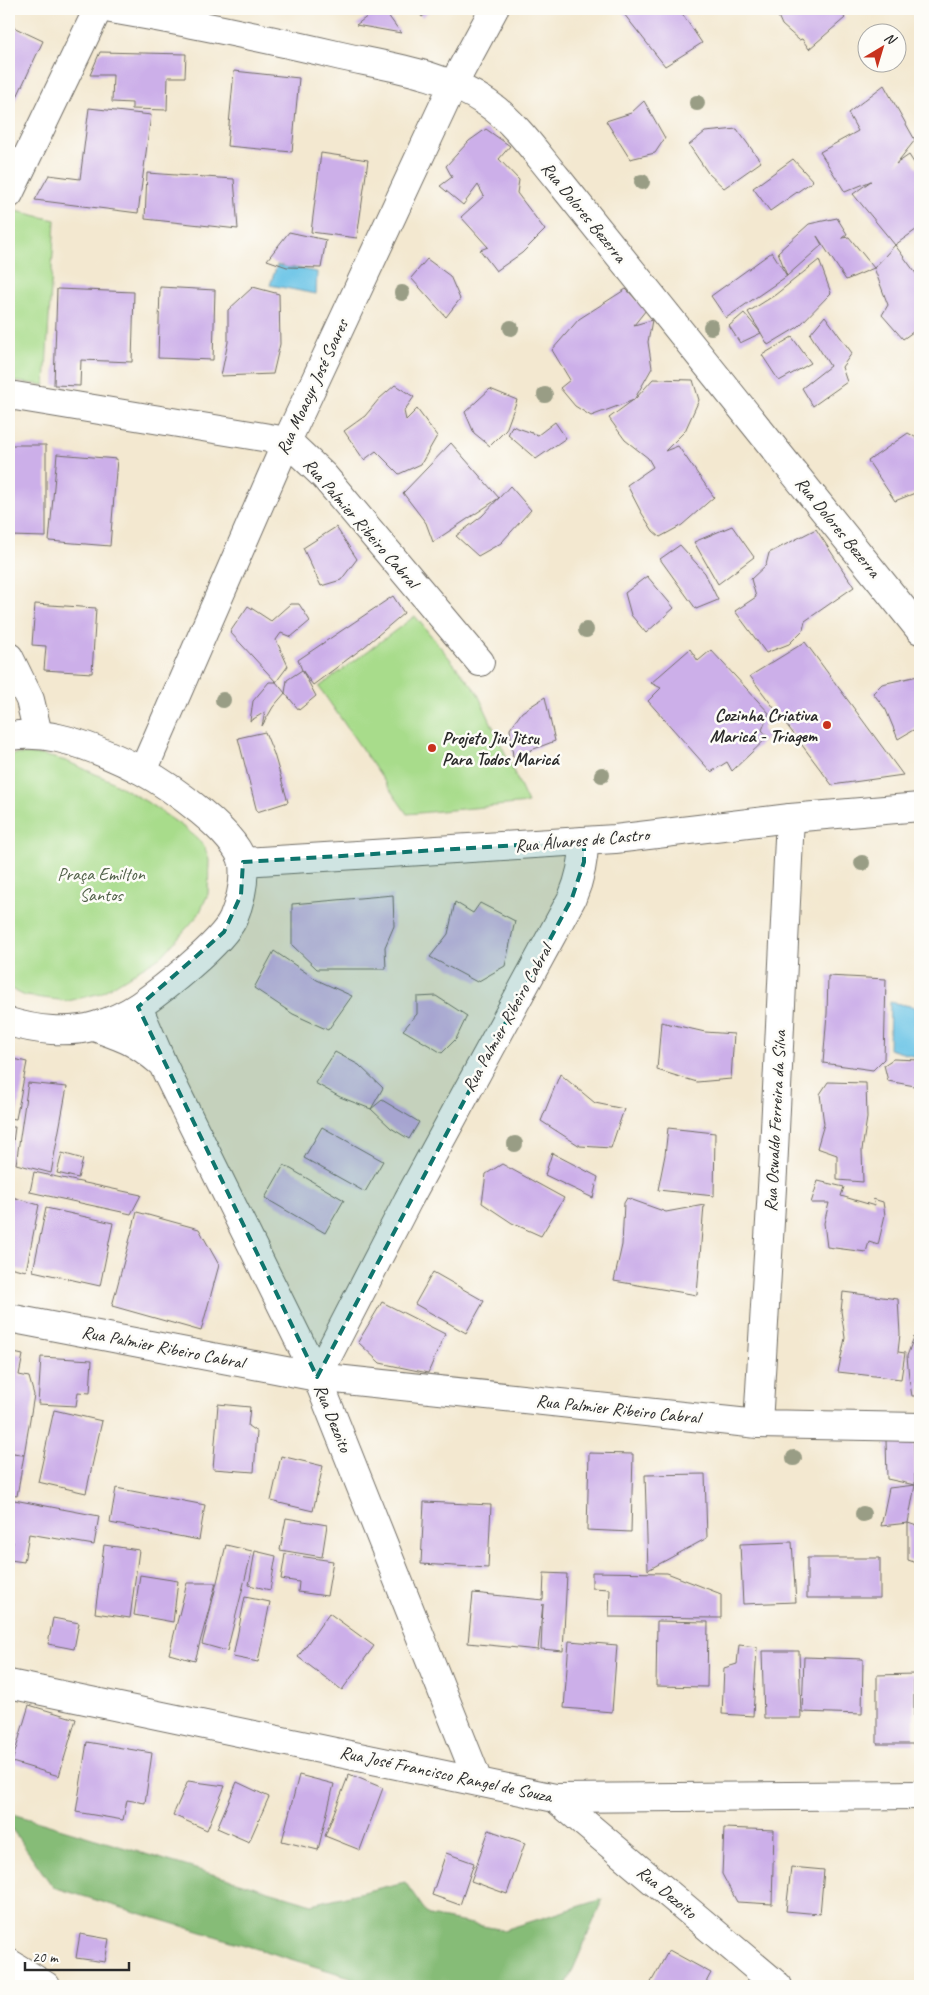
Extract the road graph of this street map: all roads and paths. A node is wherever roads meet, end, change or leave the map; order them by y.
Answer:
1 (98, 9) edge
2 (111, 9) edge
3 (494, 9) edge
4 (454, 84) junction
5 (9, 194) edge
6 (9, 395) edge
7 (287, 441) junction
8 (919, 627) edge
9 (9, 657) edge
10 (480, 662) dead end
11 (38, 734) junction
12 (9, 736) edge
13 (143, 771) junction
14 (920, 807) edge
15 (790, 818) junction
16 (584, 842) junction
17 (243, 862) junction
18 (138, 1007) junction
19 (9, 1022) edge
20 (94, 1026) junction
21 (163, 1065) junction
22 (9, 1318) edge
23 (317, 1377) junction
24 (758, 1424) junction
25 (920, 1428) edge
26 (9, 1684) edge
27 (478, 1781) junction
28 (920, 1795) edge
29 (555, 1798) junction
30 (9, 1963) edge
31 (46, 1986) edge
32 (778, 1986) edge

1 - 5 street
2 - 4 street, Rua Dolores Bezerra
3 - 4 street, Rua Moacyr José Soares
4 - 7 street, Rua Moacyr José Soares
4 - 8 street, Rua Dolores Bezerra
6 - 7 street
7 - 10 street, Rua Palmier Ribeiro Cabral
7 - 13 street, Rua Moacyr José Soares
9 - 11 street
11 - 12 street
11 - 13 street
13 - 17 street
14 - 15 street, Rua Álvares de Castro
15 - 16 street, Rua Álvares de Castro
15 - 24 street, Rua Oswaldo Ferreira da Silva
16 - 17 street, Rua Álvares de Castro
16 - 23 street, Rua Palmier Ribeiro Cabral
17 - 18 street
18 - 20 street
18 - 21 street, Rua Dezoito
19 - 20 street
20 - 21 street
21 - 23 street, Rua Dezoito
22 - 23 street, Rua Palmier Ribeiro Cabral
23 - 24 street, Rua Palmier Ribeiro Cabral
23 - 27 street, Rua Dezoito
24 - 25 street, Rua Palmier Ribeiro Cabral
26 - 27 street, Rua José Francisco Rangel de Souza
27 - 29 street, Rua José Francisco Rangel de Souza
28 - 29 street, Rua José Francisco Rangel de Souza
29 - 32 street, Rua Dezoito
30 - 31 street

